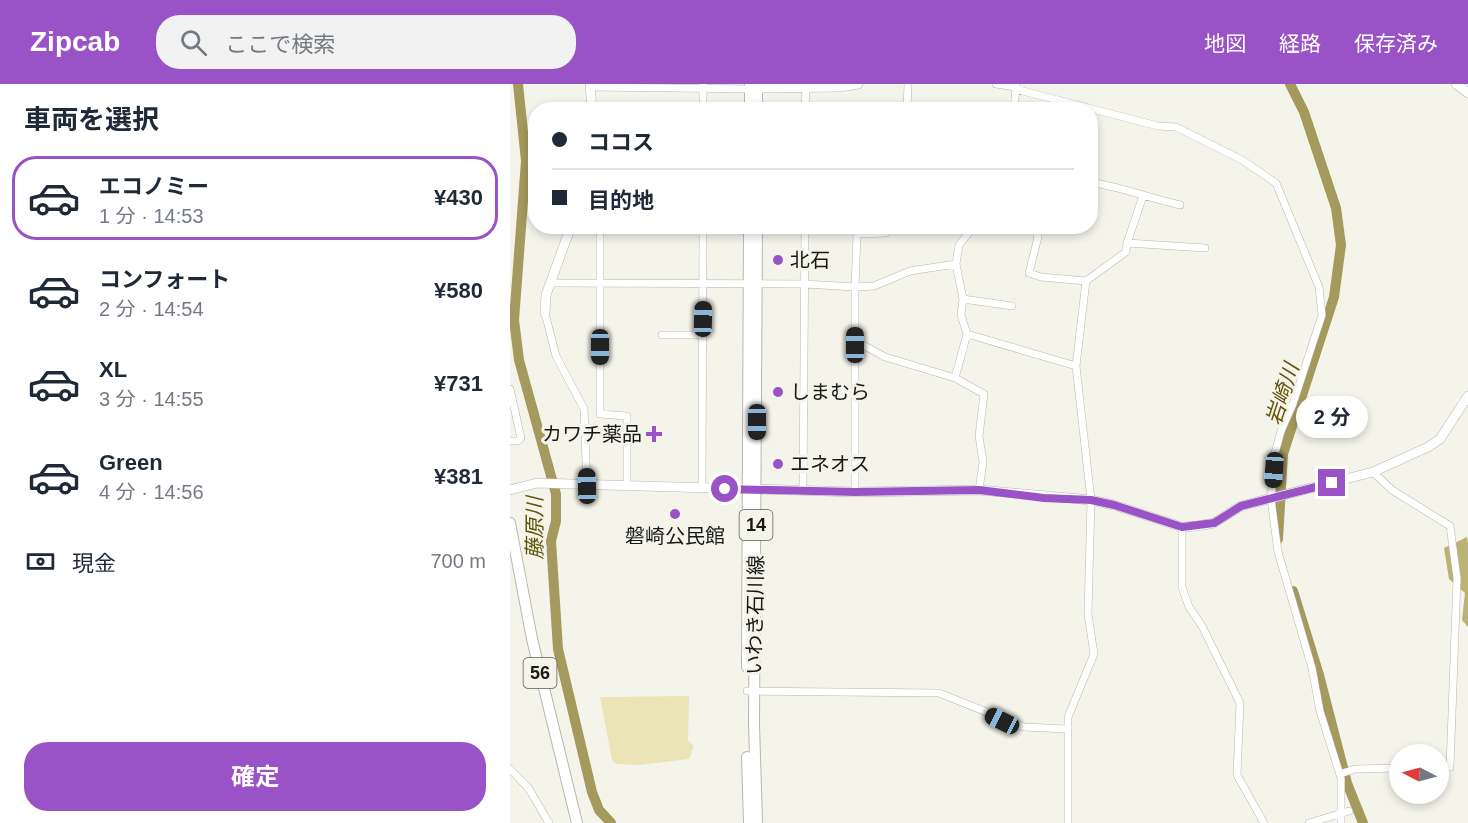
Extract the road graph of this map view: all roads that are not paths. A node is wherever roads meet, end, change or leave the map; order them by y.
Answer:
1 (858, 84) edge
2 (908, 84) edge
3 (996, 84) edge
4 (1456, 84) edge
5 (591, 85) edge
6 (840, 85) edge
7 (1016, 85) edge
8 (704, 86) edge
9 (754, 86) edge
10 (806, 86) edge
11 (1468, 92) edge
12 (592, 102) edge
13 (703, 102) edge
14 (751, 102) edge
15 (756, 102) edge
16 (806, 102) edge
17 (907, 102) edge
18 (1015, 102) edge
19 (1066, 102) edge
20 (1098, 110) edge
21 (1098, 184) edge
22 (1143, 196) junction
23 (1180, 205) dead end
24 (568, 234) edge
25 (600, 234) edge
26 (703, 234) edge
27 (750, 234) edge
28 (756, 234) edge
29 (805, 234) edge
30 (859, 234) edge
31 (967, 234) edge
32 (1037, 234) edge
33 (1127, 243) junction
34 (1205, 248) dead end
35 (956, 264) junction
36 (1086, 281) junction
37 (551, 284) junction
38 (600, 284) junction
39 (804, 284) junction
40 (703, 285) junction
41 (753, 286) junction
42 (858, 286) junction
43 (963, 299) junction
44 (1012, 306) dead end
45 (545, 313) joint
46 (967, 334) junction
47 (662, 335) dead end
48 (703, 335) junction
49 (855, 345) junction
50 (1076, 366) junction
51 (955, 378) junction
52 (510, 389) edge
53 (1468, 396) edge
54 (510, 441) edge
55 (1373, 472) junction
56 (587, 486) junction
57 (627, 487) junction
58 (702, 489) junction
59 (510, 490) edge
60 (752, 490) junction
61 (803, 490) junction
62 (979, 490) junction
63 (855, 492) junction
64 (1273, 499) junction
65 (1091, 500) junction
66 (510, 522) edge
67 (1182, 527) junction
68 (751, 691) junction
69 (1067, 729) junction
70 (1449, 767) edge
71 (1389, 768) edge
72 (510, 769) edge
73 (1340, 774) junction
74 (1349, 812) dead end
75 (1340, 819) edge
76 (578, 821) edge
77 (549, 823) edge
78 (749, 823) edge
79 (757, 823) edge
80 (1068, 823) edge
81 (1264, 823) edge
82 (1309, 823) edge

1 - 6 street
2 - 17 street
3 - 7 street
4 - 11 street
5 - 8 street
5 - 12 street
6 - 10 street
7 - 18 street
7 - 19 street
8 - 9 street
8 - 13 street
9 - 10 street
9 - 14 main road
9 - 15 main road
10 - 16 street
20 - 64 street
21 - 22 street
22 - 23 street
22 - 33 street
24 - 37 street
25 - 38 street
26 - 40 street
27 - 41 main road, いわき石川線 / 14
28 - 41 main road, いわき石川線 / 14
29 - 39 street
30 - 42 street
31 - 35 street
32 - 36 street
33 - 34 street
33 - 36 street
35 - 42 street
35 - 43 street
36 - 50 street
37 - 38 street
37 - 45 street
38 - 40 street
38 - 57 street
39 - 41 street
39 - 42 street
39 - 61 street
40 - 41 street
40 - 48 street
41 - 60 main road, いわき石川線 / 14
42 - 49 street
43 - 44 street
43 - 46 street
45 - 56 street
46 - 50 street
46 - 51 street
47 - 48 street
48 - 58 street
49 - 51 street
49 - 63 street
50 - 65 street
51 - 62 street
52 - 54 street
53 - 55 street
55 - 64 street
55 - 70 street
56 - 57 street
56 - 59 street
57 - 58 street
58 - 60 street
60 - 61 street
60 - 68 main road, いわき石川線 / 14
61 - 63 street
62 - 63 street
62 - 65 street
64 - 67 street
64 - 73 street
65 - 67 street
65 - 69 street
66 - 76 main road, 56
67 - 81 street
68 - 69 street
68 - 78 main road, いわき石川線 / 14
68 - 79 main road, いわき石川線 / 14
69 - 80 street
71 - 73 street
72 - 77 street
73 - 75 street
74 - 75 street
75 - 82 street

